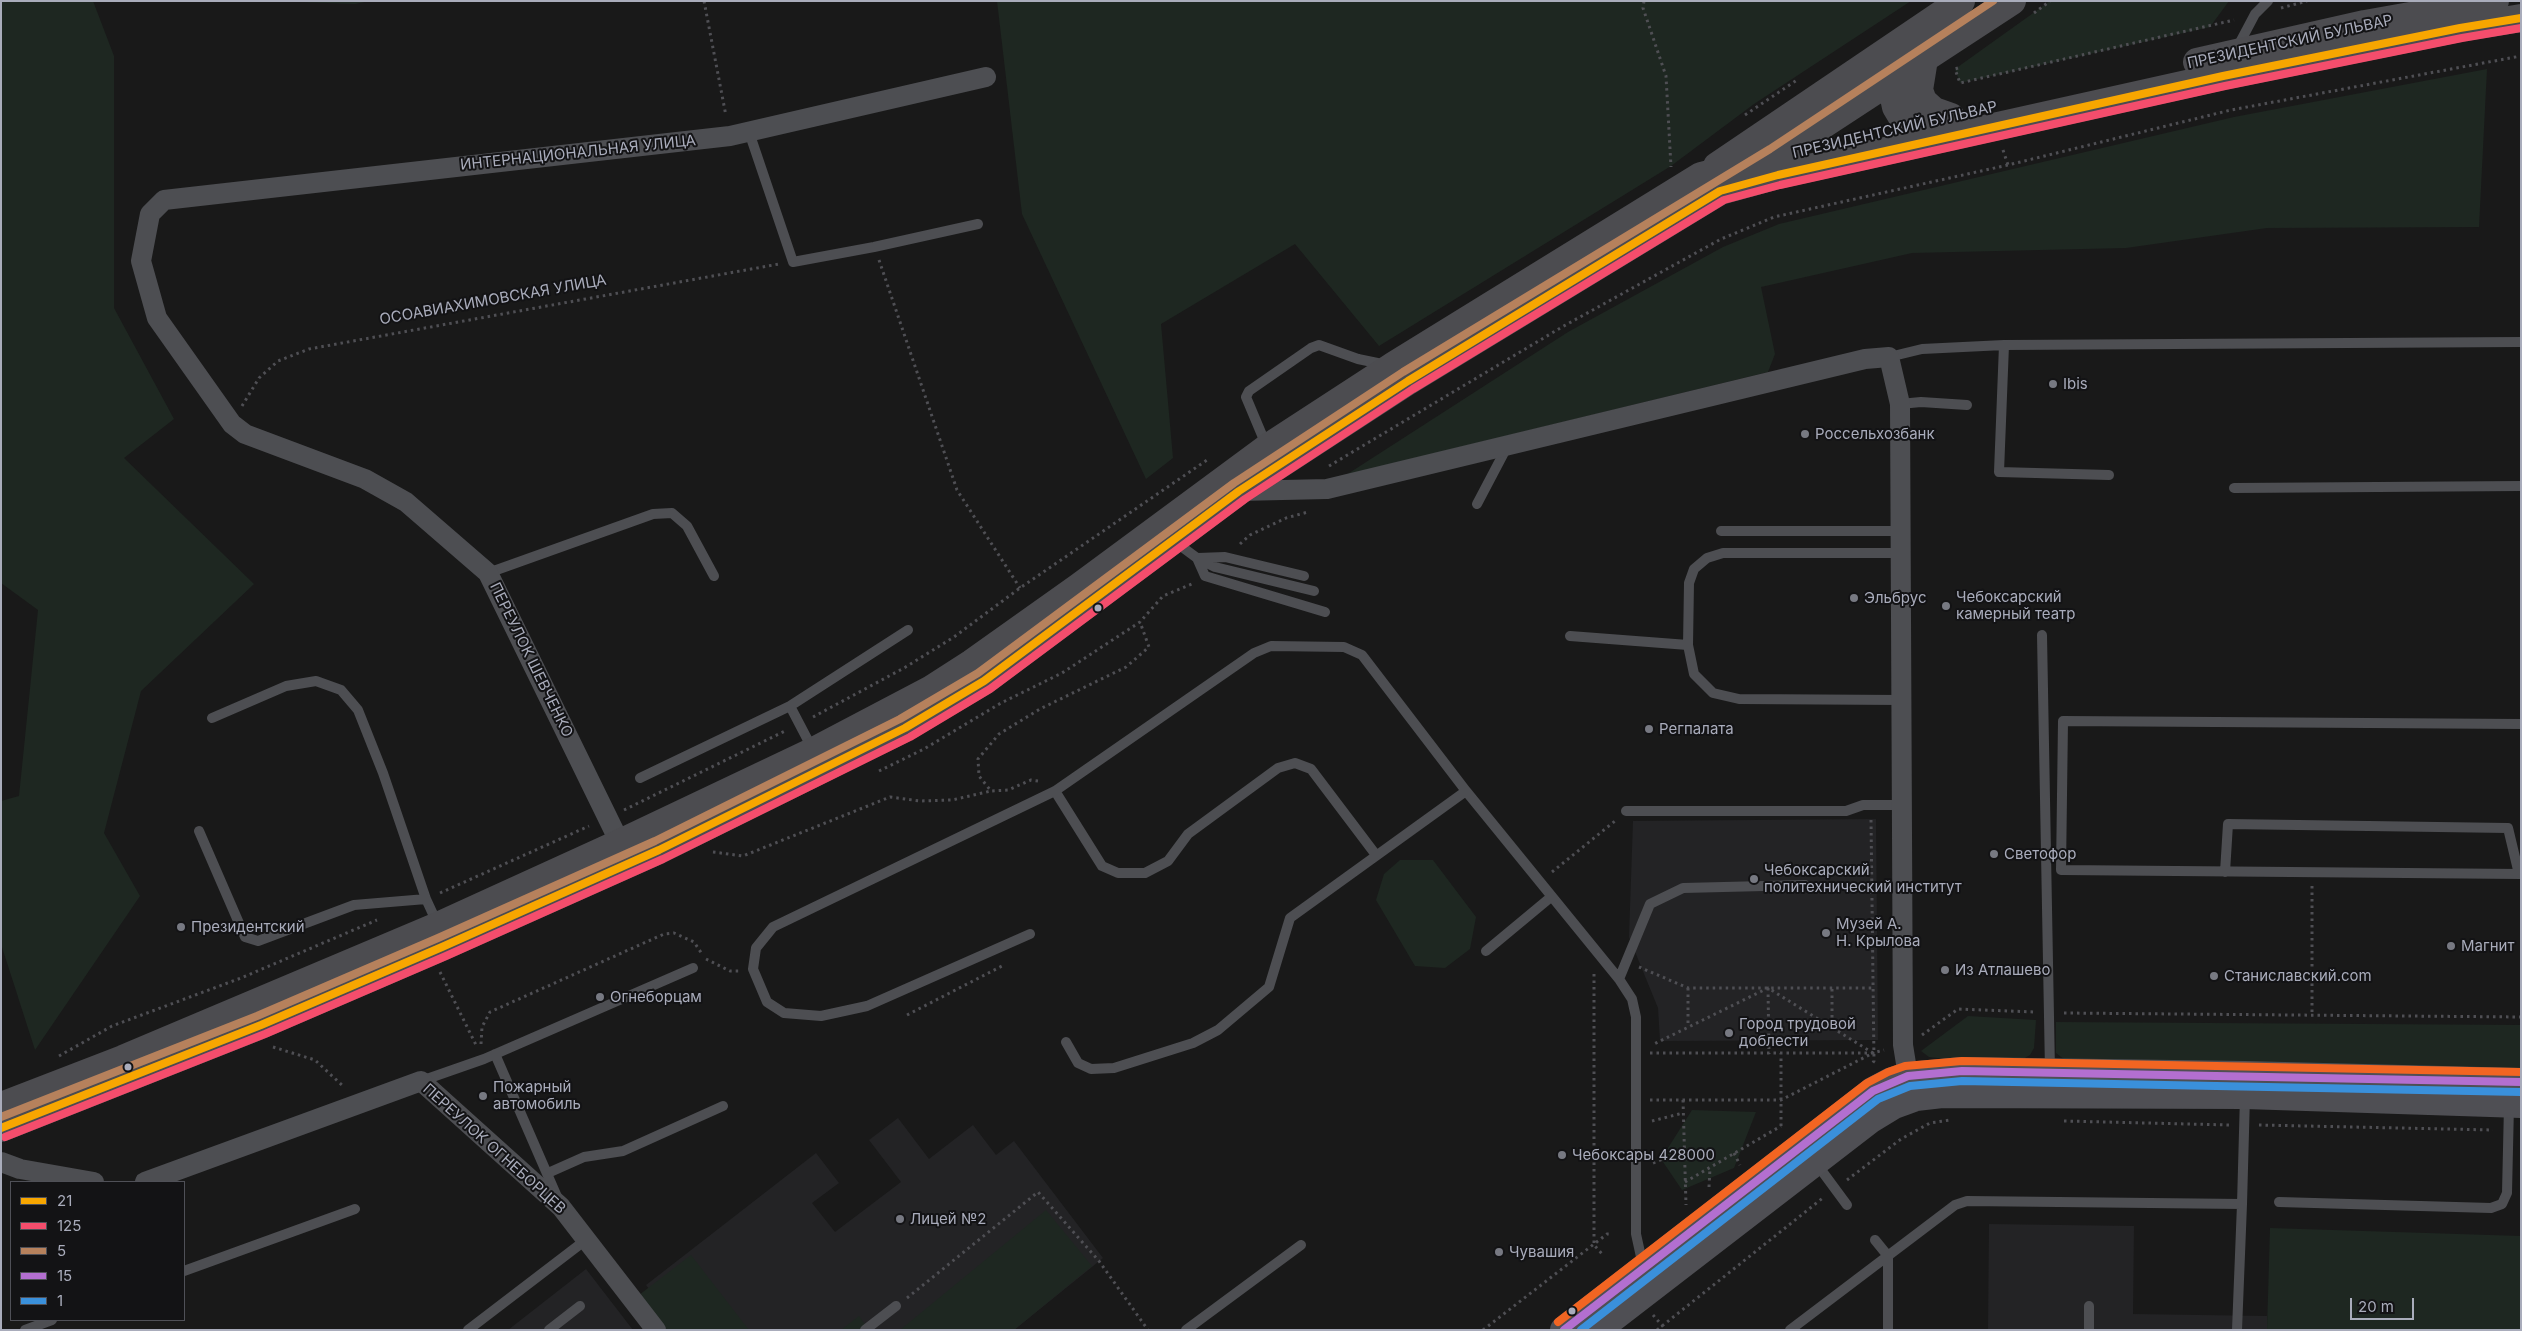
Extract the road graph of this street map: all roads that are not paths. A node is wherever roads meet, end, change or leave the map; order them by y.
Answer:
1 (1961, 1) edge
2 (2268, 1) edge
3 (2495, 1) edge
4 (2019, 10) edge
5 (2521, 18) edge
6 (1910, 35) junction
7 (2234, 54) junction
8 (1924, 58) junction
9 (986, 77) dead end
10 (1894, 78) junction
11 (1912, 125) junction
12 (1950, 126) junction
13 (739, 134) junction
14 (1775, 157) junction
15 (1711, 184) junction
16 (164, 200) joint
17 (978, 224) dead end
18 (2521, 342) edge
19 (2004, 345) junction
20 (1889, 356) junction
21 (1393, 366) junction
22 (1900, 404) junction
23 (1967, 405) dead end
24 (1506, 447) junction
25 (1267, 448) junction
26 (2109, 475) dead end
27 (2521, 486) edge
28 (2234, 488) dead end
29 (1239, 492) junction
30 (1476, 504) dead end
31 (1721, 531) dead end
32 (1901, 531) junction
33 (1174, 541) junction
34 (1901, 552) junction
35 (1196, 558) junction
36 (488, 573) junction
37 (714, 576) dead end
38 (1304, 576) dead end
39 (1314, 591) dead end
40 (1324, 612) dead end
41 (908, 630) dead end
42 (2042, 635) dead end
43 (1570, 636) dead end
44 (1688, 645) junction
45 (1902, 700) junction
46 (790, 706) junction
47 (212, 718) dead end
48 (2521, 724) edge
49 (814, 751) junction
50 (640, 778) dead end
51 (1055, 791) junction
52 (1466, 791) junction
53 (1902, 805) junction
54 (1626, 811) road end
55 (199, 831) dead end
56 (620, 843) junction
57 (1376, 855) junction
58 (2224, 872) junction
59 (2520, 874) edge
60 (1805, 885) dead end
61 (1551, 897) junction
62 (429, 898) junction
63 (438, 926) junction
64 (1030, 934) dead end
65 (1486, 951) dead end
66 (693, 968) dead end
67 (1619, 978) junction
68 (1066, 1042) dead end
69 (495, 1054) junction
70 (2050, 1072) junction
71 (421, 1081) junction
72 (1912, 1086) junction
73 (2515, 1093) edge
74 (2245, 1095) junction
75 (1, 1106) edge
76 (723, 1106) dead end
77 (1, 1128) edge
78 (1814, 1161) junction
79 (1, 1162) edge
80 (548, 1173) junction
81 (88, 1181) edge
82 (147, 1181) edge
83 (2279, 1202) dead end
84 (2242, 1204) junction
85 (1847, 1205) dead end
86 (561, 1206) junction
87 (355, 1209) dead end
88 (587, 1240) junction
89 (1875, 1240) dead end
90 (1301, 1246) dead end
91 (1888, 1256) junction
92 (185, 1271) edge
93 (1649, 1276) junction
94 (580, 1306) dead end
95 (896, 1306) road end
96 (2089, 1306) dead end
97 (49, 1321) edge
98 (25, 1330) edge
99 (468, 1330) edge
100 (549, 1330) edge
101 (656, 1330) edge
102 (865, 1330) edge
103 (1186, 1330) edge
104 (1564, 1330) edge
105 (1597, 1330) edge
106 (1790, 1330) edge
107 (1888, 1330) edge
108 (2088, 1330) edge
109 (2237, 1330) edge

1 - 6 main road
2 - 7 lane
3 - 7 main road, ПРЕЗИДЕНТСКИЙ БУЛЬВАР
4 - 8 main road
5 - 12 main road, ПРЕЗИДЕНТСКИЙ БУЛЬВАР
6 - 10 main road
6 - 15 main road
7 - 12 main road, ПРЕЗИДЕНТСКИЙ БУЛЬВАР
8 - 10 main road
8 - 12 main road
9 - 13 street, ИНТЕРНАЦИОНАЛЬНАЯ УЛИЦА
10 - 11 main road
10 - 14 main road
11 - 12 main road
11 - 14 main road, ПРЕЗИДЕНТСКИЙ БУЛЬВАР
12 - 15 main road, ПРЕЗИДЕНТСКИЙ БУЛЬВАР
13 - 16 street, ИНТЕРНАЦИОНАЛЬНАЯ УЛИЦА
13 - 17 lane
14 - 15 main road
15 - 21 main road, ПРЕЗИДЕНТСКИЙ БУЛЬВАР
15 - 29 main road, ПРЕЗИДЕНТСКИЙ БУЛЬВАР
16 - 36 street, ПЕРЕУЛОК ШЕВЧЕНКО
18 - 19 lane
19 - 20 lane
19 - 26 lane
20 - 22 street
20 - 24 street
21 - 25 main road, ПРЕЗИДЕНТСКИЙ БУЛЬВАР
21 - 25 lane
22 - 23 lane
22 - 32 street
24 - 29 street
24 - 30 lane
25 - 49 main road, ПРЕЗИДЕНТСКИЙ БУЛЬВАР
27 - 28 lane
29 - 33 main road, ПРЕЗИДЕНТСКИЙ БУЛЬВАР
31 - 32 lane
32 - 34 street
33 - 35 lane
33 - 77 main road, ПРЕЗИДЕНТСКИЙ БУЛЬВАР
34 - 44 lane
34 - 45 street
35 - 38 lane
35 - 39 lane
35 - 40 lane
36 - 37 lane
36 - 56 street, ПЕРЕУЛОК ШЕВЧЕНКО
41 - 46 lane
42 - 70 lane
43 - 44 lane
44 - 45 lane
45 - 53 street
46 - 49 lane
46 - 50 lane
47 - 62 lane
48 - 58 lane
49 - 56 main road, ПРЕЗИДЕНТСКИЙ БУЛЬВАР
51 - 52 lane
51 - 57 lane
51 - 64 lane
52 - 57 lane
52 - 61 lane
53 - 54 lane
53 - 72 street
55 - 62 lane
56 - 63 main road, ПРЕЗИДЕНТСКИЙ БУЛЬВАР
57 - 68 lane
58 - 59 lane
58 - 59 lane
60 - 67 lane
61 - 65 lane
61 - 67 lane
62 - 63 lane
63 - 75 main road, ПРЕЗИДЕНТСКИЙ БУЛЬВАР
66 - 69 lane
67 - 93 lane
69 - 71 lane
69 - 80 lane
70 - 72 main road
70 - 73 main road
71 - 82 street, ПЕРЕУЛОК ОГНЕБОРЦЕВ
71 - 86 street, ПЕРЕУЛОК ОГНЕБОРЦЕВ
72 - 74 main road
72 - 78 main road
72 - 93 main road
73 - 74 main road
73 - 83 lane
74 - 84 lane
76 - 80 lane
78 - 85 lane
78 - 93 main road
79 - 81 street
80 - 86 lane
84 - 91 lane
84 - 109 lane
86 - 88 street, ПЕРЕУЛОК ОГНЕБОРЦЕВ
87 - 92 lane
88 - 99 lane
88 - 101 street, ПЕРЕУЛОК ОГНЕБОРЦЕВ
89 - 91 lane
90 - 103 lane
91 - 106 lane
91 - 107 lane
93 - 104 main road
93 - 105 main road
94 - 100 lane
95 - 102 lane
96 - 108 lane
97 - 98 lane

